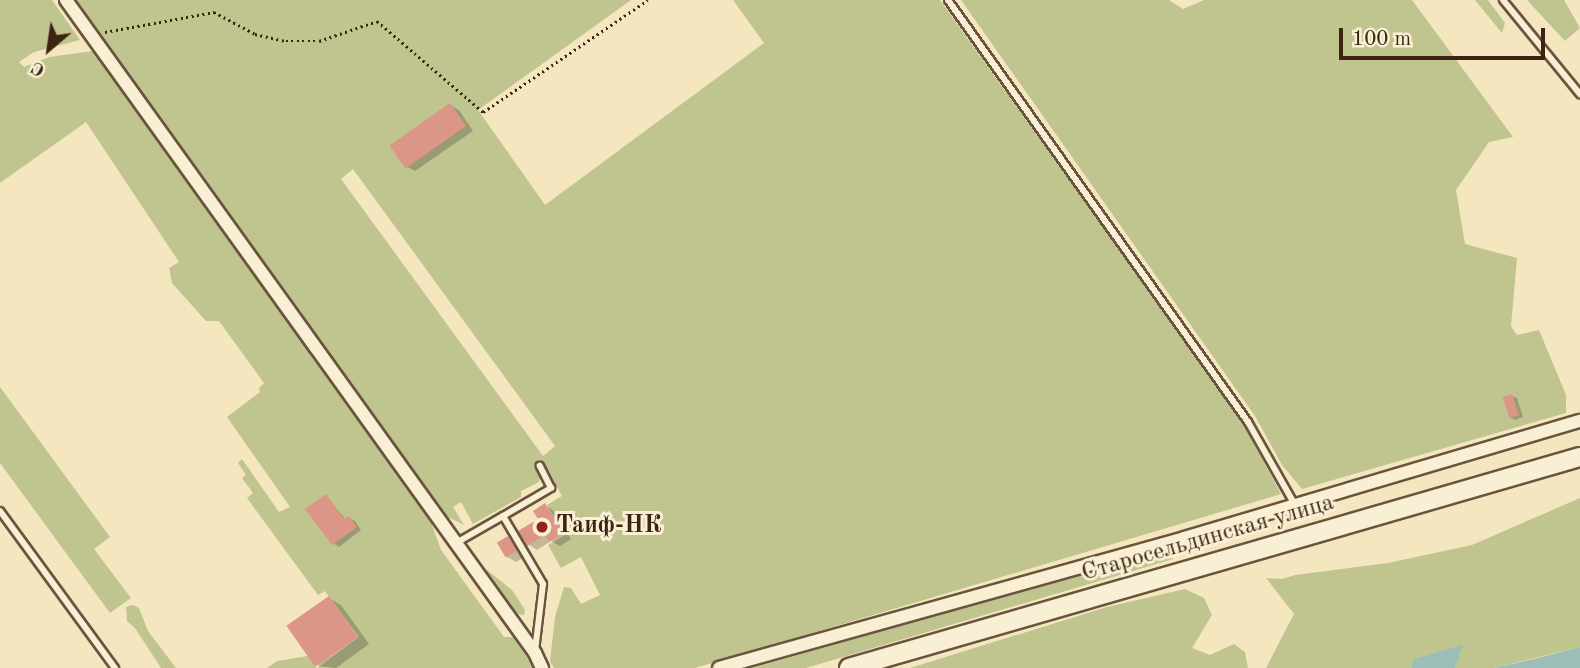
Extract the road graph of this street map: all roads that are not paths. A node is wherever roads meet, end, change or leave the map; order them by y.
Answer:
1 (66, 0) edge
2 (948, 0) edge
3 (1503, 0) edge
4 (1580, 93) edge
5 (1580, 421) edge
6 (1580, 457) edge
7 (540, 466) dead end
8 (1295, 505) junction
9 (0, 511) edge
10 (503, 516) junction
11 (456, 543) junction
12 (535, 653) junction
13 (115, 668) edge
14 (542, 668) edge
15 (719, 668) edge
16 (849, 668) edge

1 - 11 street
2 - 8 lane
3 - 4 lane
5 - 8 street
6 - 16 main road, Старосельдинская улица
7 - 10 lane
8 - 15 street
9 - 13 lane
10 - 11 lane
10 - 12 lane
11 - 12 street
12 - 14 street

